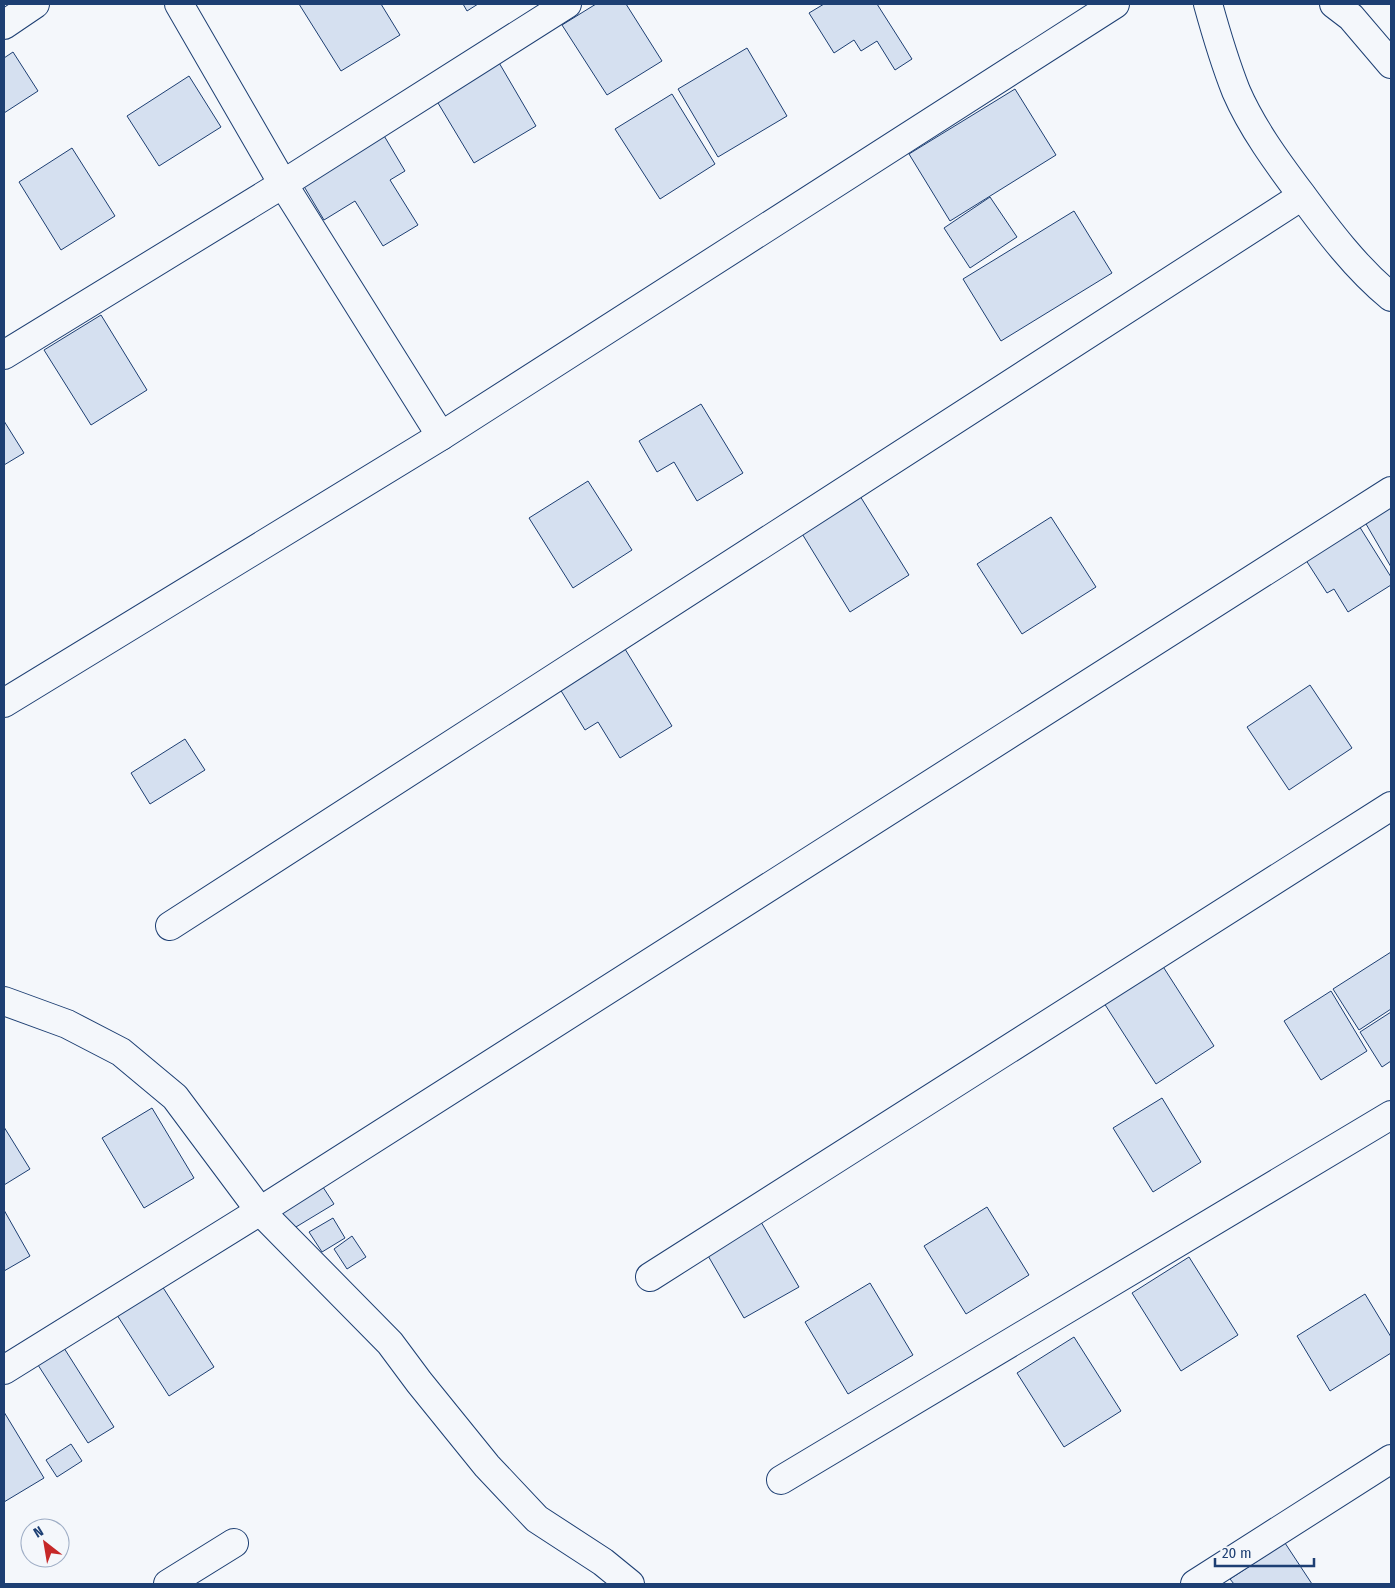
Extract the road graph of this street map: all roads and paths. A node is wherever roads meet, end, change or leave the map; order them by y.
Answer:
1 (35, 4) edge
2 (179, 4) edge
3 (567, 4) edge
4 (1115, 4) edge
5 (1208, 4) edge
6 (1334, 4) edge
7 (4, 25) edge
8 (1391, 64) edge
9 (283, 184) junction
10 (1302, 196) junction
11 (1391, 297) edge
12 (4, 355) edge
13 (441, 436) junction
14 (1391, 491) edge
15 (4, 703) edge
16 (1391, 806) edge
17 (170, 926) dead end
18 (4, 1001) edge
19 (1391, 1114) edge
20 (260, 1212) junction
21 (650, 1277) dead end
22 (4, 1370) edge
23 (1391, 1460) edge
24 (781, 1480) dead end
25 (234, 1543) dead end
26 (168, 1584) edge
27 (630, 1584) edge
28 (1195, 1584) edge

1 - 7 street
2 - 9 street
3 - 9 street
4 - 13 street
5 - 10 street
6 - 8 street
9 - 12 street
9 - 13 street
10 - 11 street
10 - 17 street
13 - 15 street
14 - 20 street
16 - 21 street
18 - 20 street
19 - 24 street
20 - 22 street
20 - 27 street
23 - 28 street
25 - 26 street

